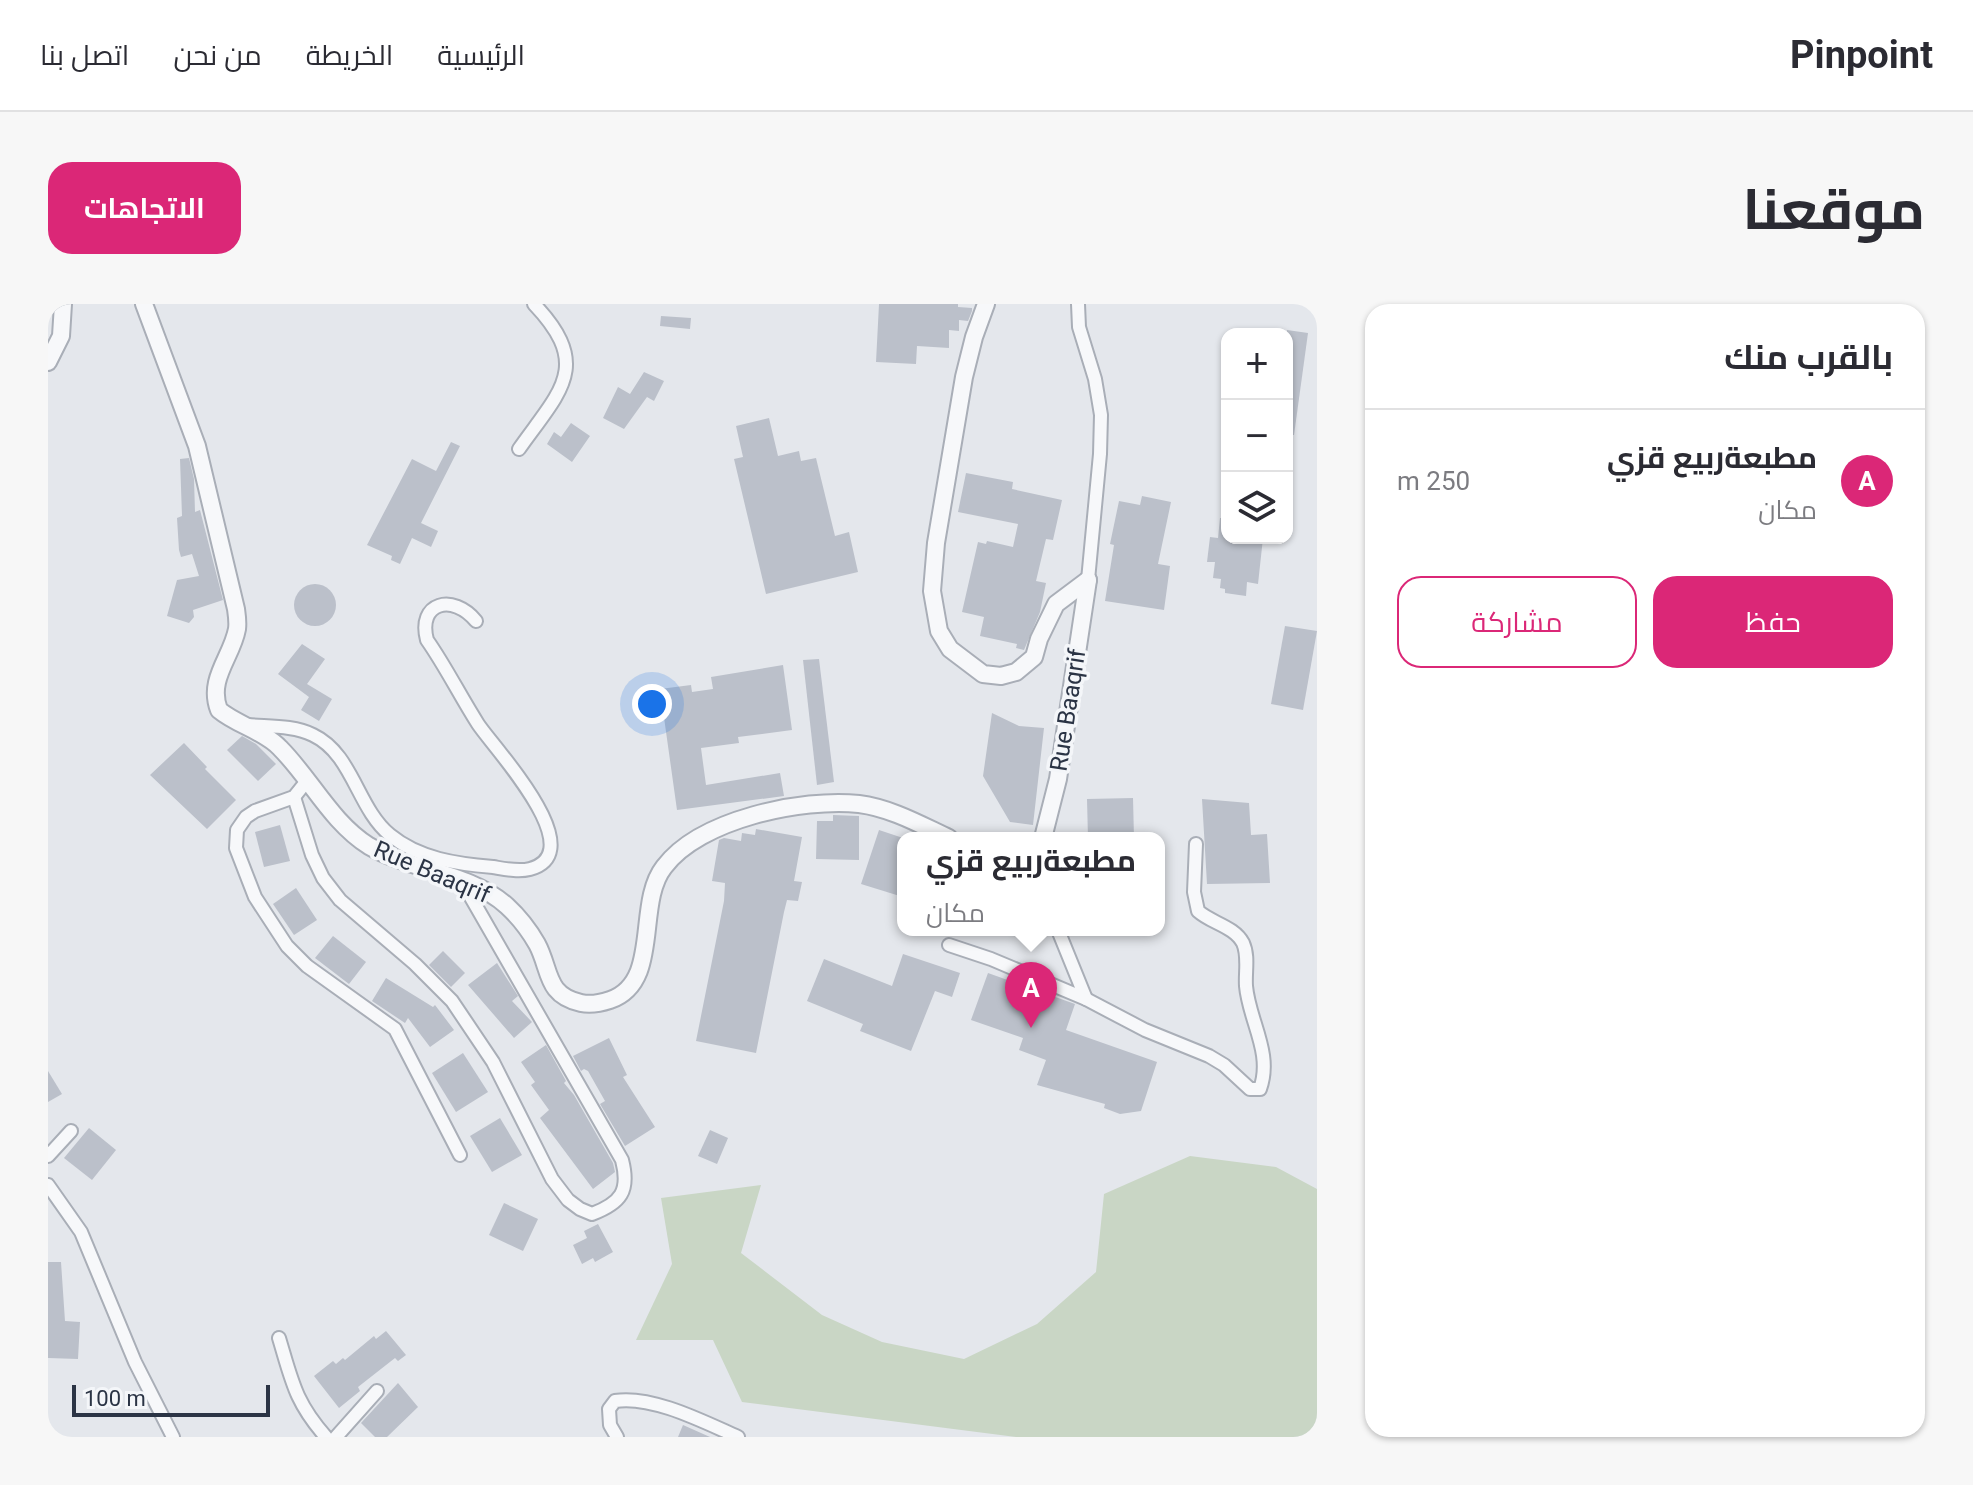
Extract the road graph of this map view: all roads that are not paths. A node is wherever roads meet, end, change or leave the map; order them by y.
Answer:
1 (63, 304) edge
2 (144, 304) edge
3 (534, 304) edge
4 (987, 304) edge
5 (1078, 304) edge
6 (48, 362) edge
7 (519, 449) dead end
8 (1088, 580) junction
9 (476, 621) dead end
10 (240, 725) junction
11 (306, 782) junction
12 (294, 797) junction
13 (935, 832) edge
14 (1045, 832) edge
15 (1196, 844) dead end
16 (461, 880) junction
17 (1060, 936) edge
18 (949, 945) dead end
19 (1086, 999) junction
20 (71, 1131) dead end
21 (460, 1155) dead end
22 (48, 1156) edge
23 (48, 1185) edge
24 (279, 1338) dead end
25 (377, 1391) dead end
26 (173, 1437) edge
27 (326, 1437) edge
28 (336, 1437) edge
29 (617, 1437) edge
30 (738, 1437) edge

1 - 6 street
2 - 10 street, Rue Baaqrif
3 - 7 street
4 - 8 street
5 - 8 street
8 - 14 street, Rue Baaqrif
9 - 10 street
10 - 11 street, Rue Baaqrif
11 - 12 street
11 - 16 street, Rue Baaqrif
12 - 16 street
12 - 21 street
13 - 16 street, Rue Baaqrif
15 - 19 street
17 - 19 street
18 - 19 street
20 - 22 street
23 - 26 street
24 - 27 street
25 - 28 street
29 - 30 street

